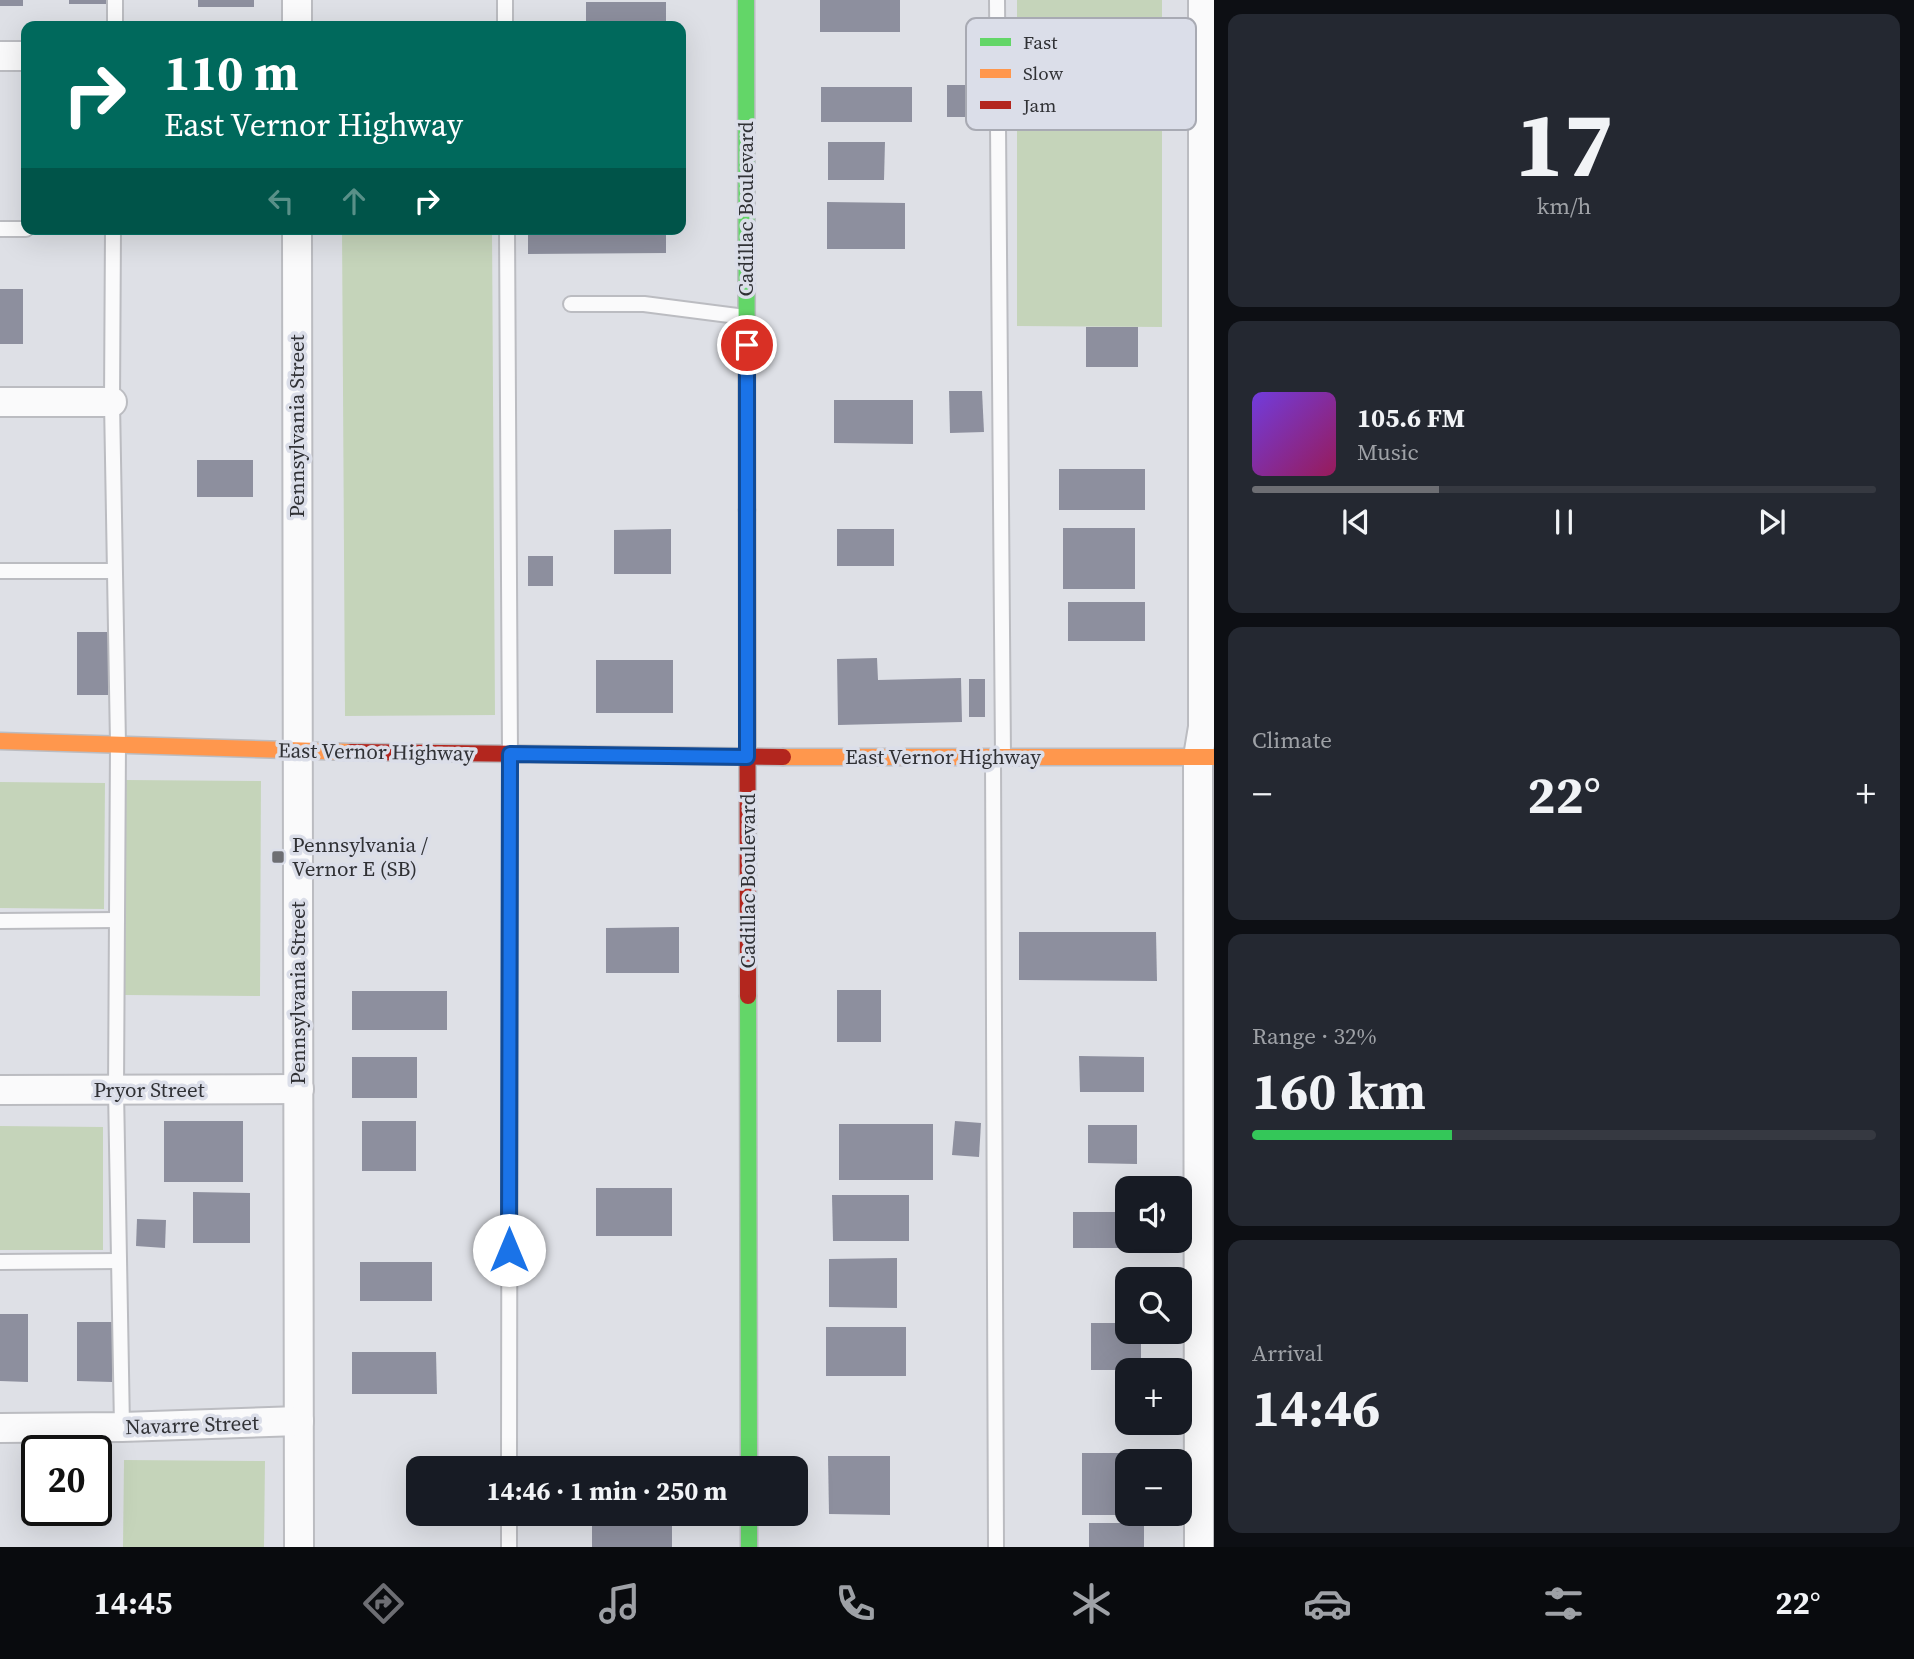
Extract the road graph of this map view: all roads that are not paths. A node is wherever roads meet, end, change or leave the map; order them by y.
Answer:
1 (115, 0) edge
2 (297, 0) edge
3 (505, 0) edge
4 (746, 0) edge
5 (997, 0) edge
6 (1203, 0) edge
7 (997, 18) edge
8 (115, 21) edge
9 (297, 21) edge
10 (505, 21) edge
11 (0, 57) edge
12 (21, 57) edge
13 (997, 130) edge
14 (0, 229) edge
15 (21, 229) edge
16 (113, 235) edge
17 (297, 235) edge
18 (507, 235) edge
19 (570, 304) dead end
20 (747, 318) junction
21 (0, 402) edge
22 (111, 402) junction
23 (0, 571) edge
24 (114, 571) junction
25 (0, 741) edge
26 (118, 744) junction
27 (298, 751) junction
28 (510, 754) junction
29 (747, 757) junction
30 (998, 757) junction
31 (1206, 757) edge
32 (117, 920) junction
33 (0, 921) edge
34 (299, 1089) junction
35 (0, 1090) edge
36 (116, 1090) junction
37 (119, 1261) junction
38 (0, 1262) edge
39 (1207, 1273) edge
40 (299, 1421) junction
41 (122, 1427) junction
42 (0, 1429) edge
43 (509, 1456) edge
44 (749, 1456) edge
45 (509, 1526) edge
46 (749, 1526) edge
47 (299, 1547) edge
48 (509, 1547) edge
49 (749, 1547) edge
50 (996, 1547) edge
51 (1199, 1547) edge

1 - 8 lane
2 - 9 street
3 - 10 lane
4 - 20 street, Cadillac Boulevard
5 - 7 lane
6 - 31 street
11 - 12 street
13 - 30 lane
14 - 15 lane
16 - 22 lane
17 - 27 street, Pennsylvania Street
18 - 28 lane
19 - 20 lane
20 - 29 street, Cadillac Boulevard
21 - 22 street
22 - 24 lane
23 - 24 lane
24 - 26 lane
25 - 26 street, East Vernor Highway
26 - 27 street, East Vernor Highway
26 - 32 lane
27 - 28 street, East Vernor Highway
27 - 34 street, Pennsylvania Street
28 - 29 street, East Vernor Highway
28 - 43 lane
29 - 30 street, East Vernor Highway
29 - 44 street, Cadillac Boulevard
30 - 31 street, East Vernor Highway
30 - 50 lane
31 - 39 street
32 - 33 lane
32 - 36 lane
34 - 36 street, Pryor Street
34 - 40 street, Pennsylvania Street
35 - 36 street, Pryor Street
36 - 37 lane
37 - 38 lane
37 - 41 lane
39 - 51 street
40 - 41 street, Navarre Street
40 - 47 street, Pennsylvania Street
41 - 42 street, Navarre Street
45 - 48 lane
46 - 49 street

